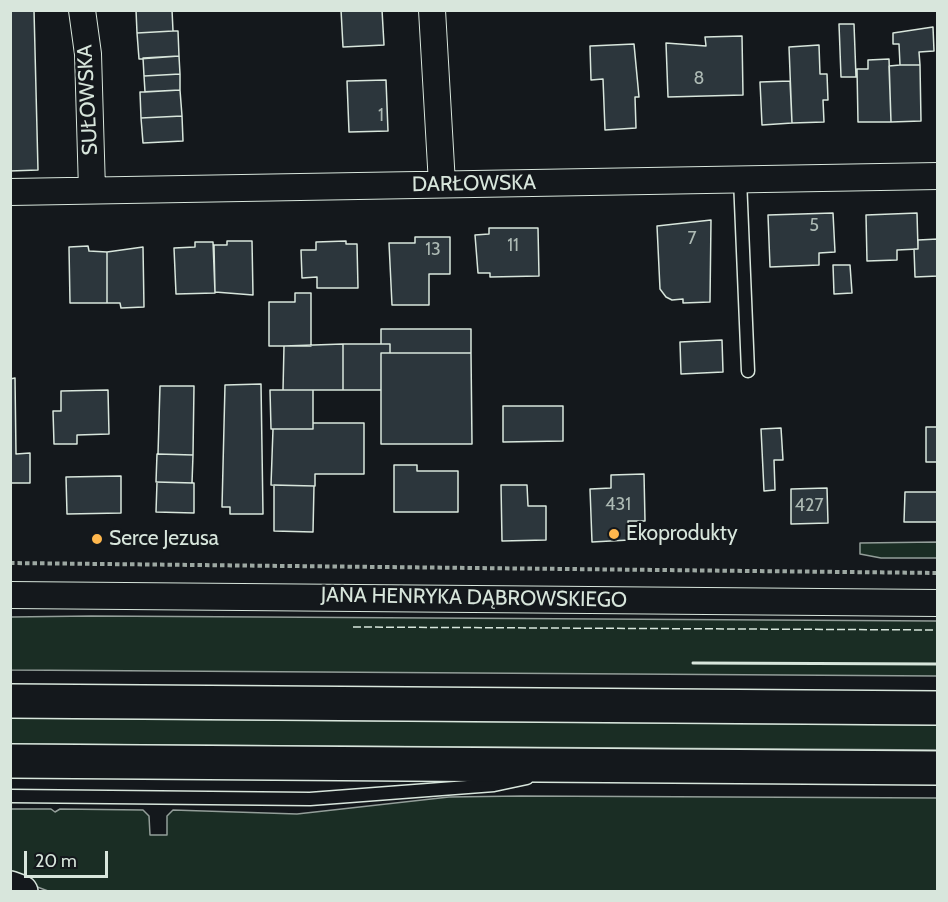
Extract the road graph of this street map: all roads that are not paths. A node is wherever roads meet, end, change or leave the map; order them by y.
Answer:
1 (82, 10) edge
2 (432, 10) edge
3 (938, 176) edge
4 (740, 179) junction
5 (442, 184) junction
6 (92, 190) junction
7 (10, 192) edge
8 (748, 371) dead end
9 (10, 595) edge
10 (938, 603) edge
11 (10, 701) edge
12 (938, 708) edge
13 (10, 761) edge
14 (594, 765) junction
15 (938, 768) edge
16 (10, 796) edge
17 (10, 888) edge
18 (21, 891) edge

1 - 6 street, SUŁOWSKA
2 - 5 street
3 - 4 street, DARŁOWSKA
4 - 5 street, DARŁOWSKA
4 - 8 lane
5 - 6 street, DARŁOWSKA
6 - 7 street, DARŁOWSKA
9 - 10 street, JANA HENRYKA DĄBROWSKIEGO
11 - 12 main road
13 - 14 main road
14 - 15 main road
14 - 16 lane
17 - 18 main road

